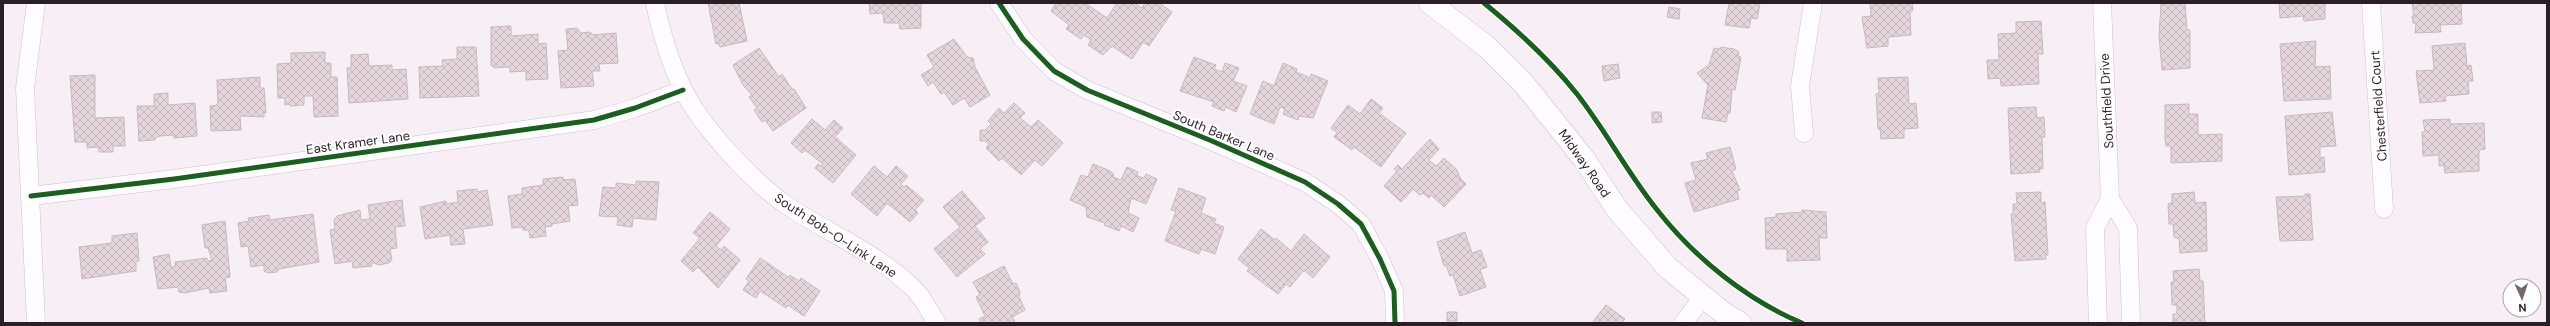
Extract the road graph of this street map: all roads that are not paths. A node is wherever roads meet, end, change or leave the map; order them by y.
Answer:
1 (36, 3) edge
2 (655, 3) edge
3 (999, 3) edge
4 (1430, 3) edge
5 (1813, 3) edge
6 (2102, 3) edge
7 (2372, 3) edge
8 (683, 90) junction
9 (1804, 133) dead end
10 (31, 196) junction
11 (2110, 198) junction
12 (2384, 209) dead end
13 (1704, 296) junction
14 (36, 323) edge
15 (937, 323) edge
16 (1395, 323) edge
17 (1683, 323) edge
18 (1740, 323) edge
19 (2098, 323) edge
20 (2131, 323) edge

1 - 10 street
2 - 8 street, South Bob-O-Link Lane
3 - 16 street, South Barker Lane
4 - 13 main road, Midway Road
5 - 9 street
6 - 11 street, Southfield Drive
7 - 12 street, Chesterfield Court
8 - 10 street, East Kramer Lane
8 - 15 street, South Bob-O-Link Lane
10 - 14 street
11 - 19 street, Southfield Drive
11 - 20 street, Southfield Drive
13 - 17 street
13 - 18 main road, Midway Road

